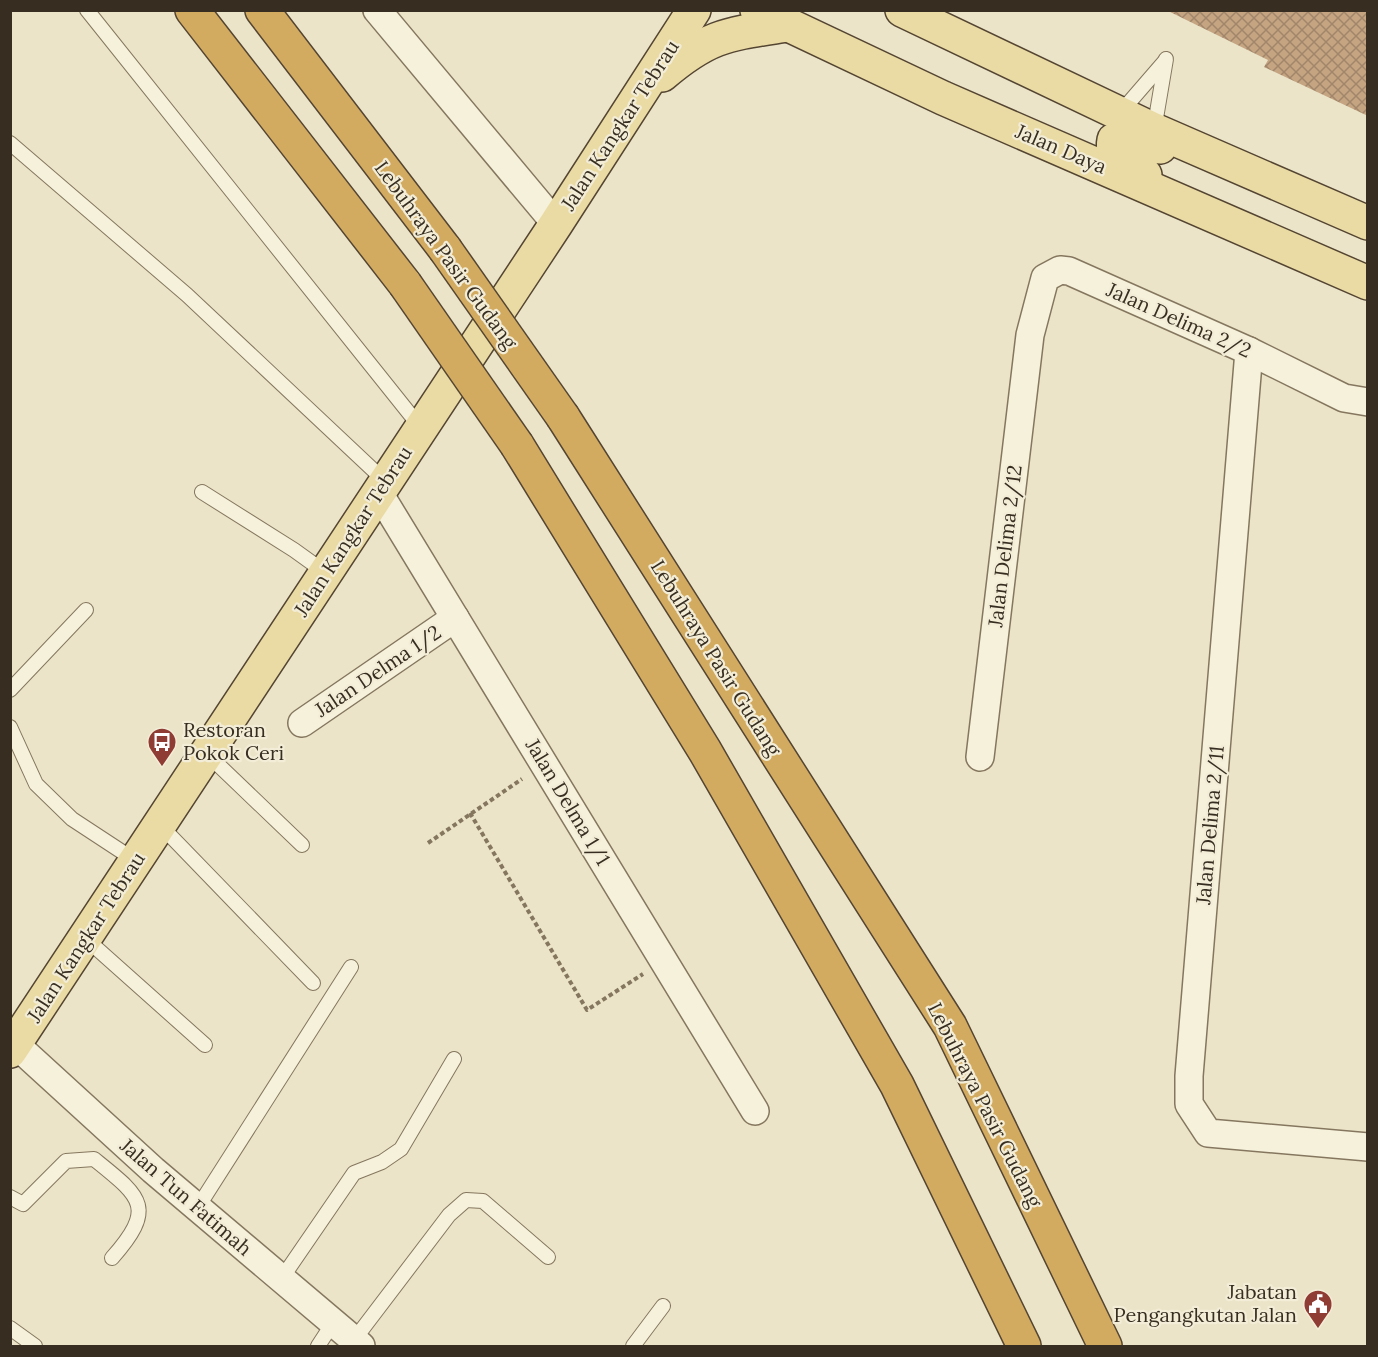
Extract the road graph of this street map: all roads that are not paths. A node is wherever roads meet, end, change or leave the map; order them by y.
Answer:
1 (87, 10) edge
2 (192, 10) edge
3 (262, 10) edge
4 (377, 10) edge
5 (694, 10) edge
6 (757, 10) edge
7 (902, 10) edge
8 (788, 25) junction
9 (641, 92) junction
10 (1120, 112) junction
11 (1154, 130) junction
12 (10, 144) edge
13 (1277, 185) junction
14 (1220, 218) junction
15 (1368, 223) edge
16 (556, 224) junction
17 (1368, 283) edge
18 (1030, 335) joint
19 (1249, 351) junction
20 (1368, 402) edge
21 (421, 429) junction
22 (382, 488) junction
23 (202, 492) dead end
24 (326, 573) junction
25 (86, 610) dead end
26 (455, 618) junction
27 (10, 690) edge
28 (302, 723) dead end
29 (10, 727) edge
30 (207, 754) junction
31 (980, 757) dead end
32 (160, 825) junction
33 (302, 845) dead end
34 (136, 861) junction
35 (85, 938) junction
36 (351, 967) dead end
37 (314, 983) dead end
38 (205, 1045) dead end
39 (13, 1048) edge
40 (454, 1059) dead end
41 (755, 1111) dead end
42 (1368, 1148) edge
43 (153, 1170) junction
44 (133, 1193) junction
45 (10, 1197) edge
46 (198, 1207) junction
47 (548, 1257) dead end
48 (112, 1258) dead end
49 (282, 1278) junction
50 (663, 1306) dead end
51 (333, 1323) junction
52 (10, 1328) edge
53 (357, 1343) edge
54 (34, 1347) edge
55 (318, 1347) edge
56 (633, 1347) edge
57 (1024, 1347) edge
58 (1105, 1347) edge

1 - 21 lane
2 - 57 highway, bridge
3 - 58 highway, Lebuhraya Pasir Gudang, bridge
4 - 16 street
5 - 9 main road, Jalan Kangkar Tebrau
6 - 8 main road, Jalan Daya
7 - 10 main road
8 - 9 main road
8 - 14 main road, Jalan Daya
9 - 16 main road, Jalan Kangkar Tebrau
10 - 11 main road
10 - 11 lane
11 - 13 main road
12 - 22 lane
13 - 14 main road
13 - 15 main road
14 - 17 main road, Jalan Daya
16 - 21 main road, Jalan Kangkar Tebrau
18 - 19 street, Jalan Delima 2/2
18 - 31 street, Jalan Delima 2/12
19 - 20 street, Jalan Delima 2/2
19 - 42 street, Jalan Delima 2/11
21 - 22 main road, Jalan Kangkar Tebrau
22 - 24 main road, Jalan Kangkar Tebrau
22 - 26 street, Jalan Delma 1/1
23 - 24 lane
24 - 30 main road, Jalan Kangkar Tebrau
25 - 27 lane
26 - 28 street, Jalan Delma 1/2
26 - 41 street, Jalan Delma 1/1
29 - 34 lane
30 - 32 main road, Jalan Kangkar Tebrau
30 - 33 lane
32 - 34 main road, Jalan Kangkar Tebrau
32 - 37 lane
34 - 35 main road, Jalan Kangkar Tebrau
35 - 38 lane
35 - 39 main road, Jalan Kangkar Tebrau
36 - 46 lane
39 - 43 street, Jalan Tun Fatimah
40 - 49 lane
43 - 44 lane
43 - 46 street, Jalan Tun Fatimah
44 - 45 lane
44 - 48 lane
46 - 49 street, Jalan Tun Fatimah
47 - 53 lane
49 - 51 street, Jalan Tun Fatimah
50 - 56 lane
51 - 53 street, Jalan Tun Fatimah
51 - 55 lane
52 - 54 lane

